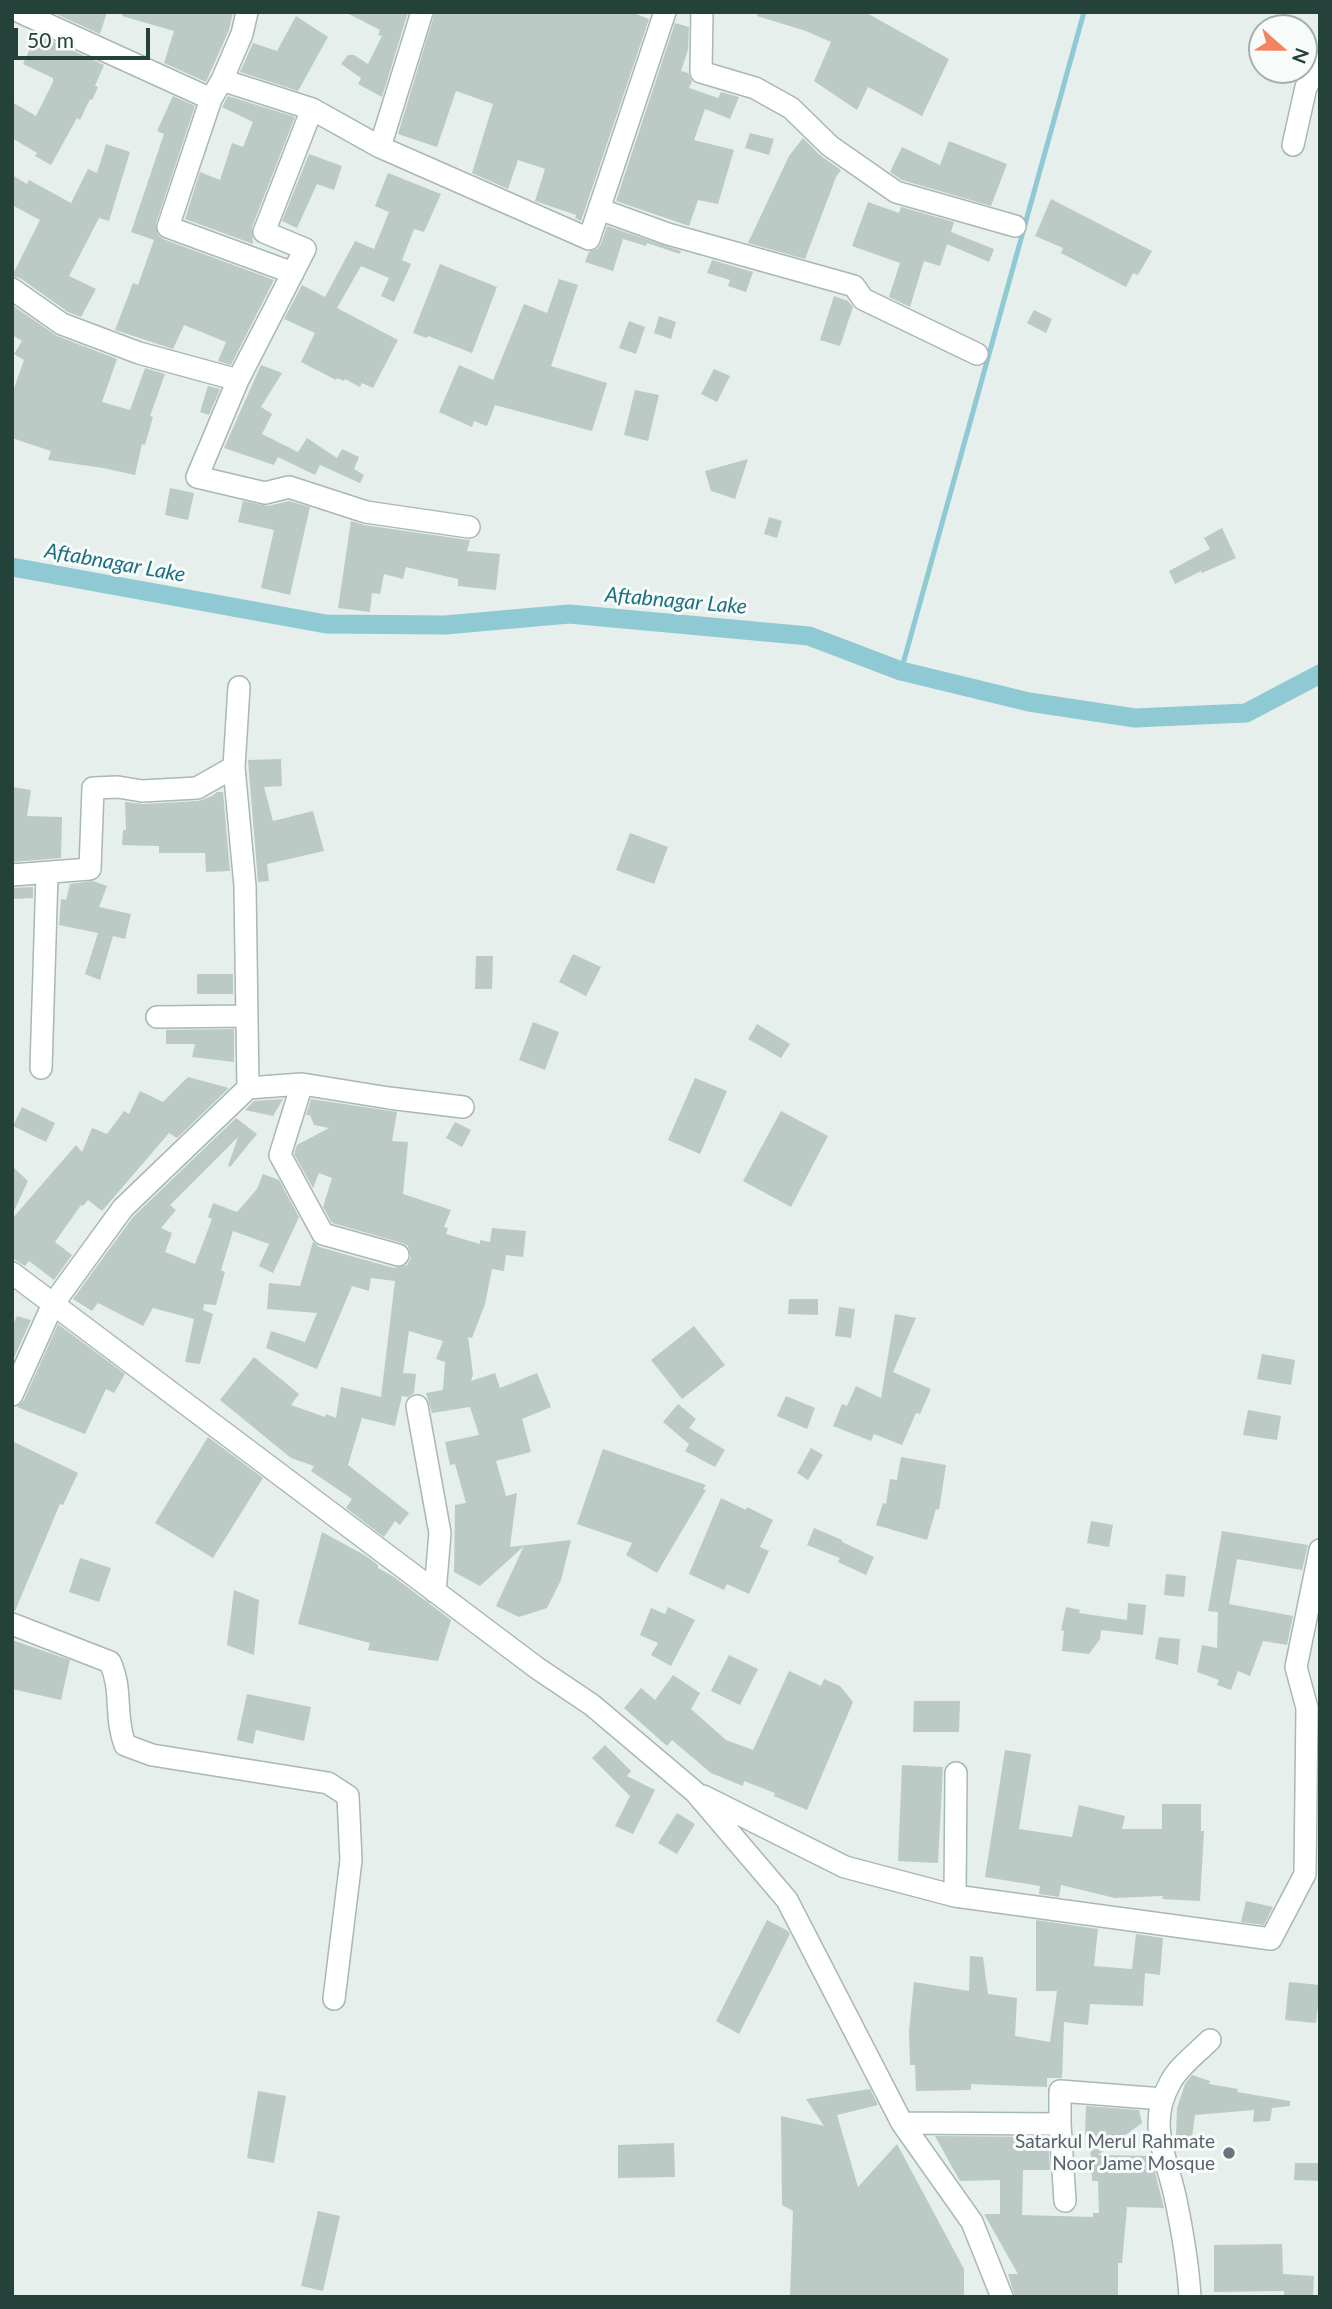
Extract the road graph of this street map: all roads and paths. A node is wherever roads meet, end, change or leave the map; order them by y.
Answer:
1 (20, 12) edge
2 (247, 12) edge
3 (422, 12) edge
4 (667, 12) edge
5 (702, 18) edge
6 (1320, 64) edge
7 (222, 80) junction
8 (211, 99) junction
9 (312, 109) junction
10 (1293, 145) dead end
11 (380, 147) junction
12 (598, 209) junction
13 (1015, 226) dead end
14 (293, 273) junction
15 (12, 289) edge
16 (977, 354) dead end
17 (238, 380) junction
18 (469, 527) dead end
19 (239, 687) dead end
20 (234, 768) junction
21 (47, 874) junction
22 (12, 875) edge
23 (247, 1016) junction
24 (157, 1017) dead end
25 (41, 1068) dead end
26 (302, 1084) junction
27 (248, 1088) junction
28 (463, 1107) dead end
29 (398, 1255) dead end
30 (12, 1273) edge
31 (53, 1304) junction
32 (12, 1395) edge
33 (417, 1406) dead end
34 (1320, 1550) edge
35 (435, 1592) junction
36 (12, 1624) edge
37 (956, 1773) dead end
38 (695, 1793) junction
39 (954, 1896) junction
40 (334, 1999) dead end
41 (1210, 2040) dead end
42 (1163, 2099) junction
43 (902, 2123) junction
44 (1059, 2124) junction
45 (1065, 2201) dead end
46 (1002, 2297) edge
47 (1190, 2297) edge

1 - 8 street
2 - 7 street
3 - 11 street
4 - 5 street
4 - 12 street
5 - 13 street
6 - 10 street
7 - 8 street
7 - 9 street
8 - 14 street
9 - 11 street
9 - 14 street
11 - 12 street
12 - 16 street
14 - 17 street
15 - 17 street
17 - 18 street
19 - 20 street
20 - 21 street
20 - 23 street
21 - 22 street
21 - 25 street
23 - 24 street
23 - 27 street
26 - 27 street
26 - 28 street
26 - 29 street
27 - 31 street
30 - 31 street
31 - 32 street
31 - 35 street
33 - 35 street
34 - 39 street
35 - 38 street
36 - 40 street
37 - 39 street
38 - 39 street
38 - 43 street
41 - 42 street
42 - 44 street
42 - 47 street
43 - 44 street
43 - 46 street
44 - 45 street

